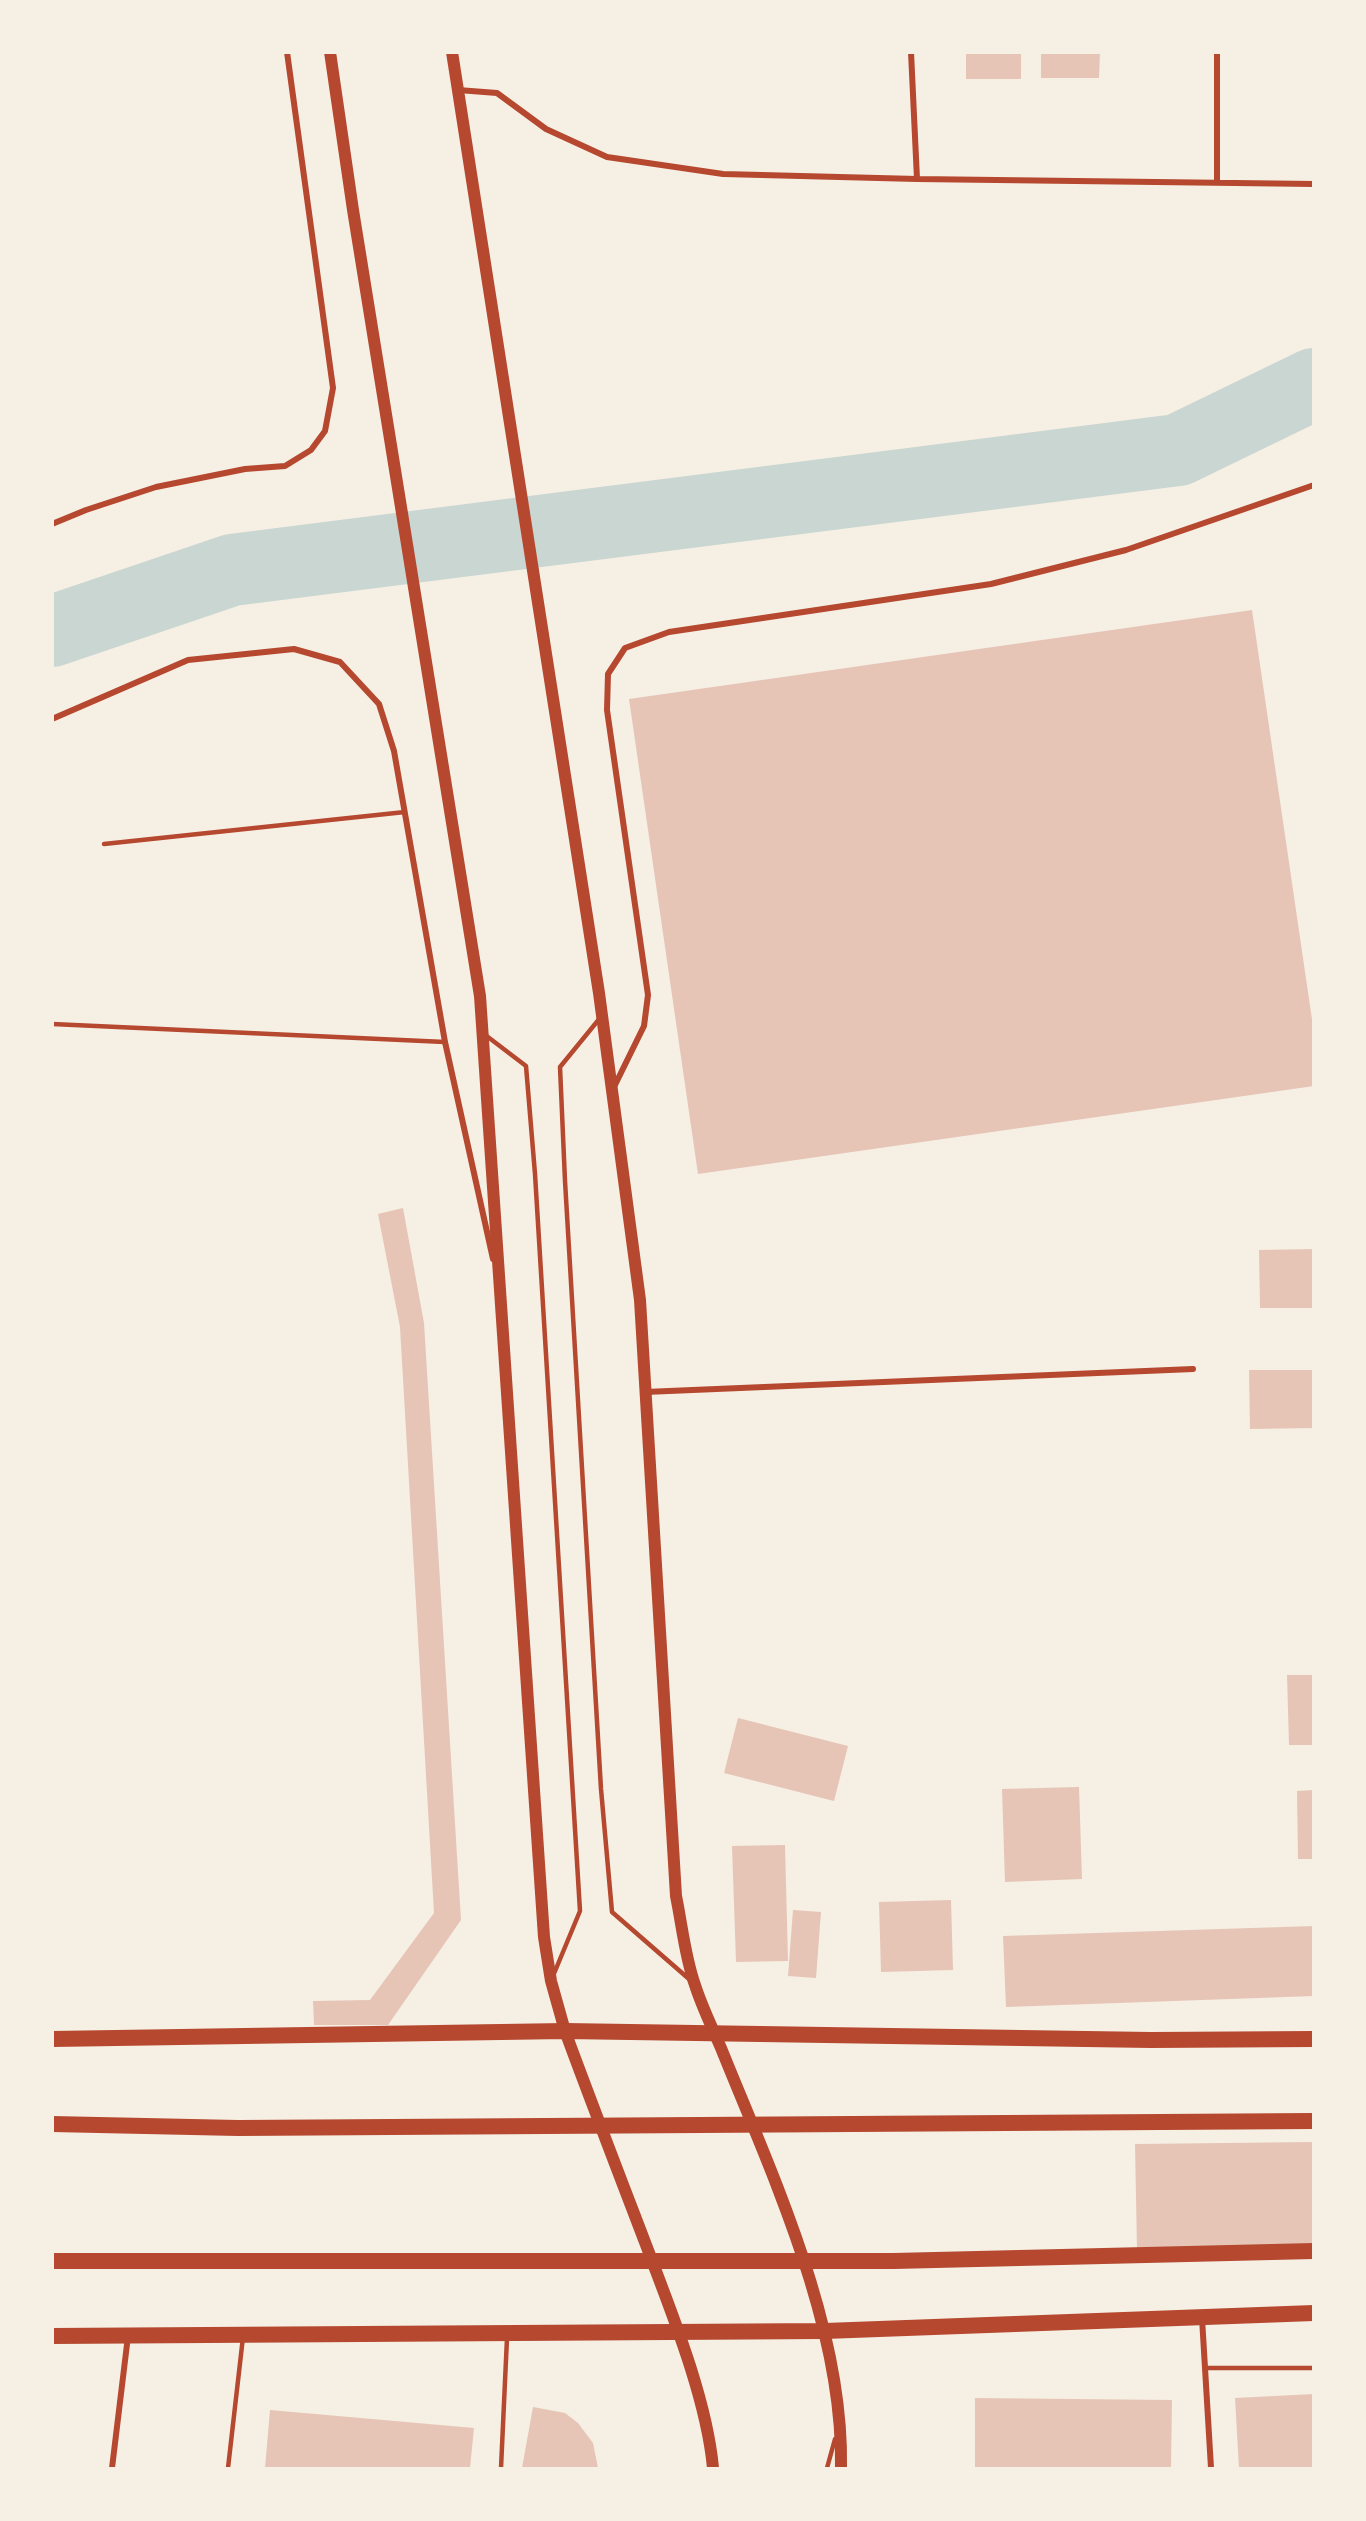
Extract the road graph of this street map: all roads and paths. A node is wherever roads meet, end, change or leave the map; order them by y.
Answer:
1 (287, 52) edge
2 (330, 52) edge
3 (337, 52) edge
4 (911, 52) edge
5 (1216, 52) edge
6 (453, 54) edge
7 (333, 68) junction
8 (458, 90) junction
9 (917, 179) junction
10 (1217, 182) junction
11 (1314, 184) edge
12 (1314, 485) edge
13 (52, 524) edge
14 (52, 719) edge
15 (405, 812) junction
16 (104, 844) dead end
17 (601, 1016) junction
18 (52, 1024) edge
19 (483, 1033) junction
20 (445, 1042) junction
21 (612, 1093) junction
22 (499, 1289) junction
23 (1193, 1369) dead end
24 (645, 1392) junction
25 (551, 1981) junction
26 (694, 1983) junction
27 (565, 2031) junction
28 (714, 2033) junction
29 (52, 2039) edge
30 (1314, 2039) edge
31 (1314, 2121) edge
32 (52, 2124) edge
33 (1314, 2252) edge
34 (52, 2261) edge
35 (1314, 2313) edge
36 (1202, 2317) junction
37 (678, 2331) junction
38 (825, 2331) junction
39 (507, 2332) junction
40 (243, 2334) junction
41 (52, 2336) edge
42 (128, 2336) junction
43 (1205, 2368) junction
44 (1314, 2368) edge
45 (840, 2422) junction
46 (705, 2426) junction
47 (112, 2469) edge
48 (228, 2469) edge
49 (501, 2469) edge
50 (713, 2469) edge
51 (720, 2469) edge
52 (828, 2469) edge
53 (841, 2469) edge
54 (1211, 2469) edge

1 - 13 street
2 - 7 main road
3 - 7 lane
4 - 9 street
5 - 10 street
6 - 8 main road
7 - 19 main road
8 - 9 street
8 - 17 main road
9 - 10 street
10 - 11 street
12 - 21 street
14 - 15 street
15 - 16 lane
15 - 20 street
17 - 21 main road
17 - 26 lane
18 - 20 lane
19 - 22 main road
19 - 25 lane
20 - 22 street
21 - 24 main road
22 - 25 main road
23 - 24 street
24 - 26 main road
25 - 27 main road
26 - 28 main road
27 - 28 highway
27 - 29 highway
27 - 37 main road
28 - 30 highway
28 - 38 main road
31 - 32 highway
33 - 34 highway
35 - 36 highway
36 - 38 highway
36 - 43 street
37 - 38 highway
37 - 39 highway
37 - 46 main road
38 - 45 main road
39 - 40 highway
39 - 49 lane
40 - 42 highway
40 - 48 lane
41 - 42 highway
42 - 47 street
43 - 44 lane
43 - 54 street
45 - 52 lane
45 - 53 main road
46 - 50 main road
46 - 51 lane

